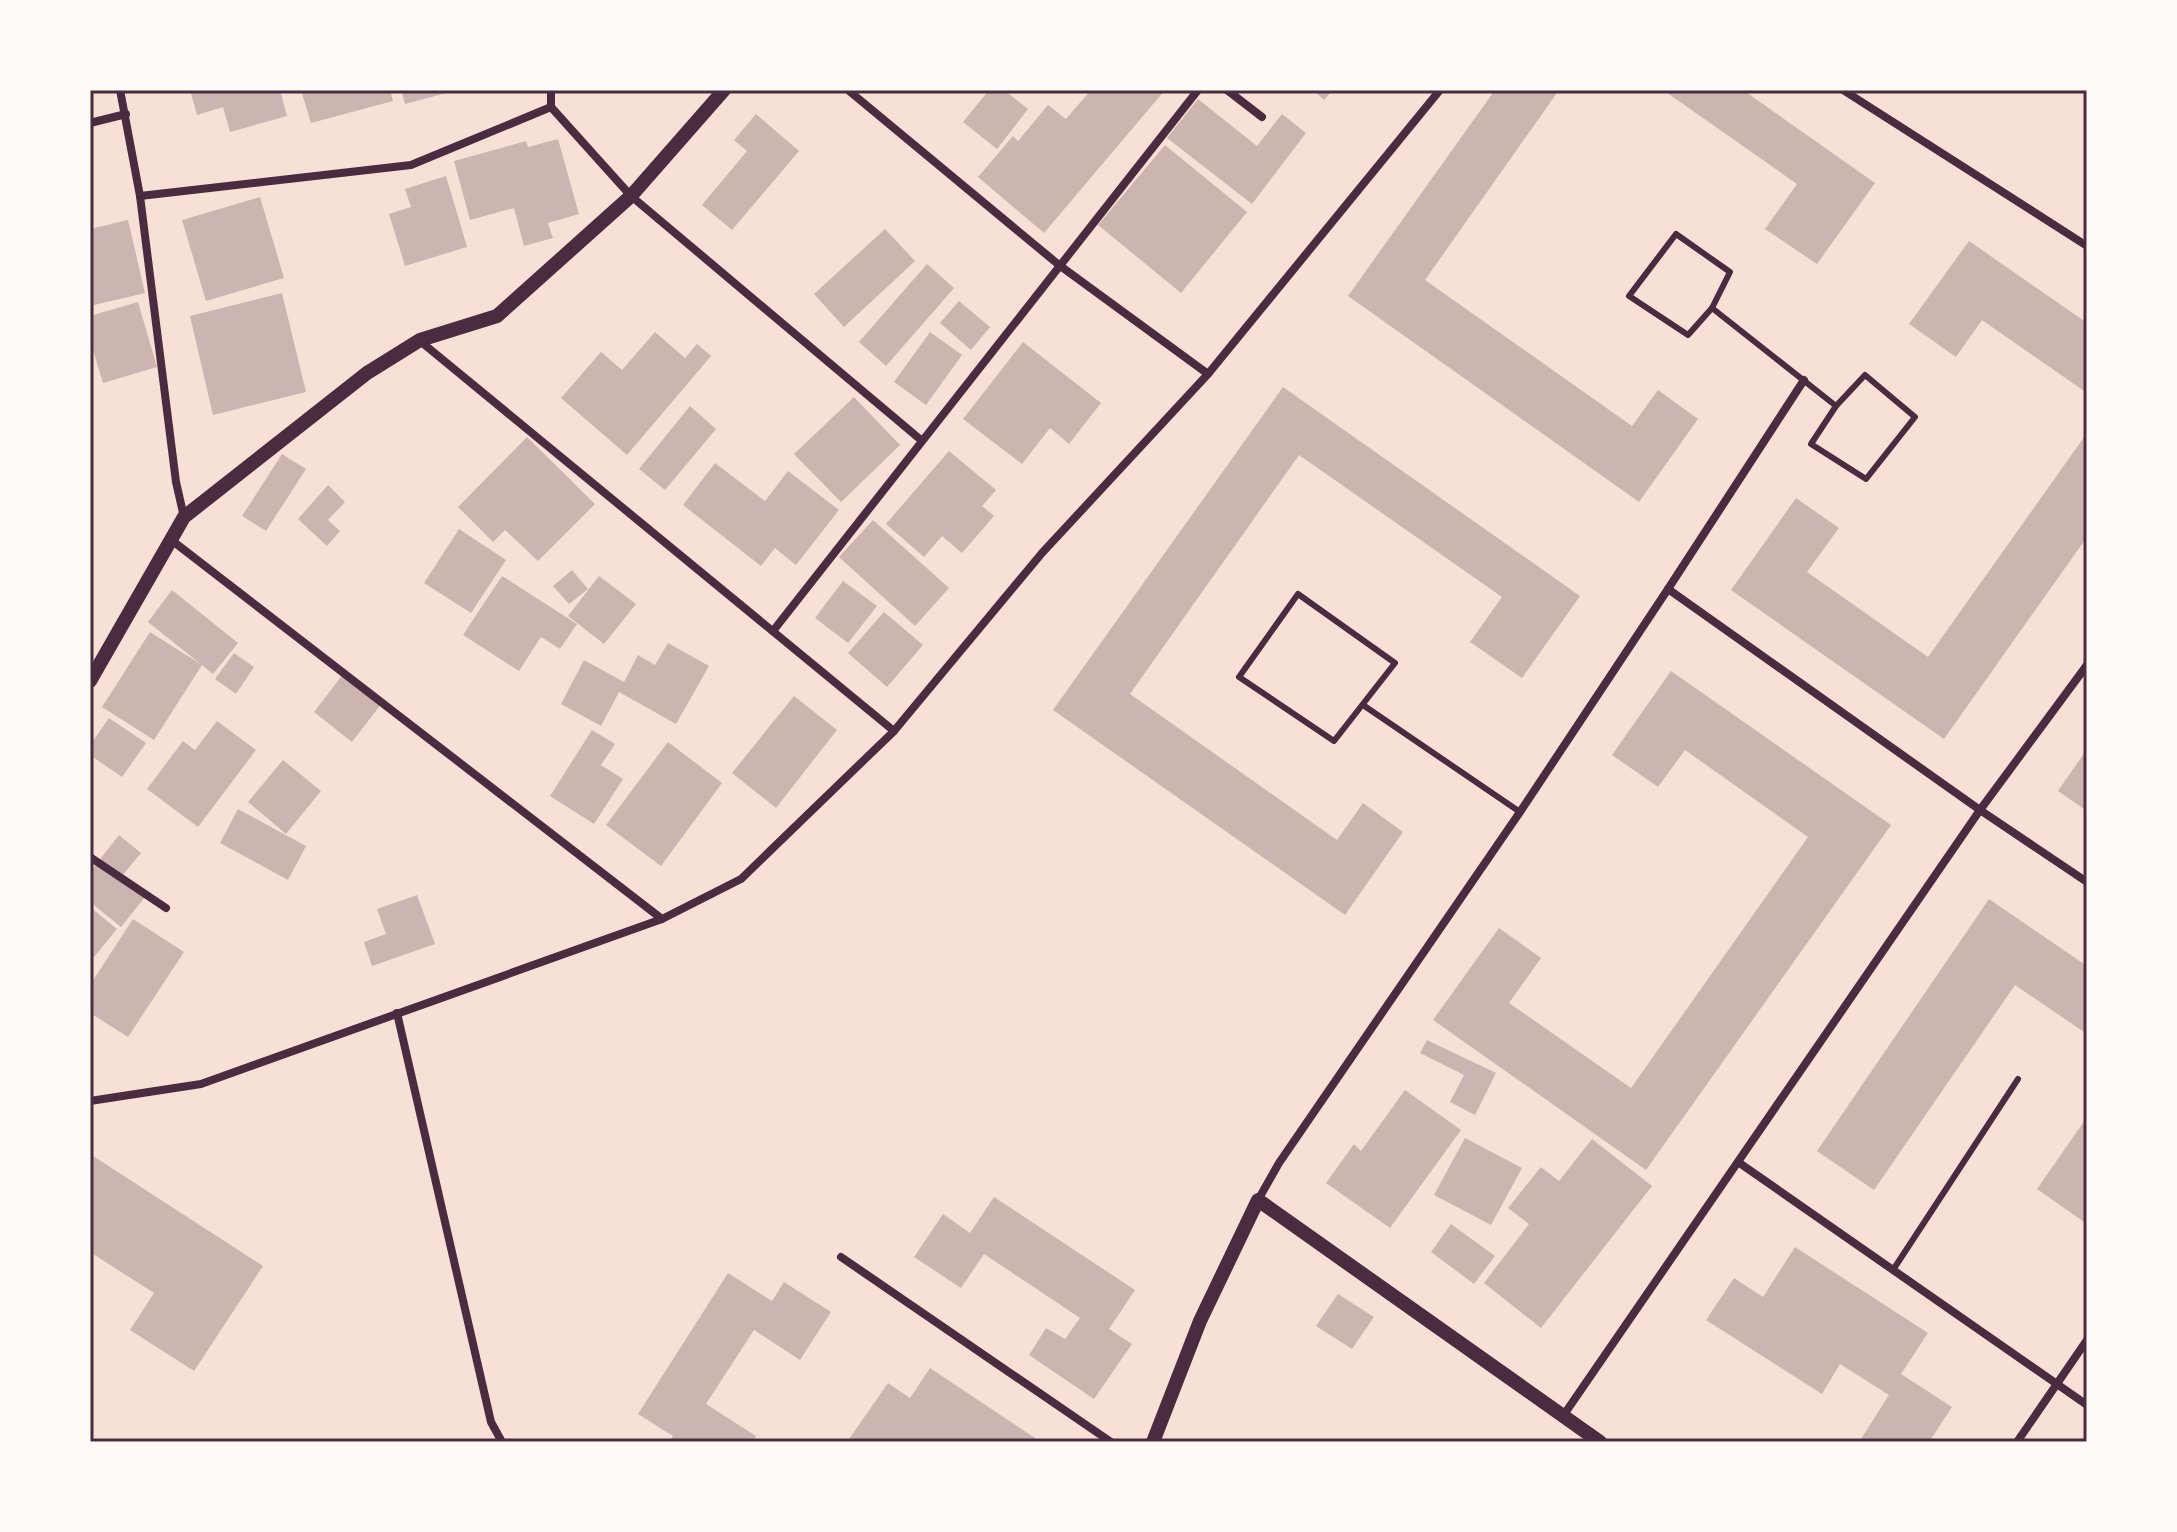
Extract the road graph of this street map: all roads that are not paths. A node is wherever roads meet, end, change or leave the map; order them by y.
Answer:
1 (120, 90) edge
2 (551, 90) edge
3 (724, 90) edge
4 (848, 90) edge
5 (1198, 90) edge
6 (1227, 90) edge
7 (1440, 90) edge
8 (1843, 90) edge
9 (551, 107) junction
10 (126, 114) junction
11 (1262, 117) dead end
12 (90, 123) edge
13 (140, 196) junction
14 (631, 196) junction
15 (2087, 246) edge
16 (1059, 265) junction
17 (1712, 308) junction
18 (420, 340) junction
19 (1208, 374) junction
20 (1804, 380) junction
21 (1836, 406) junction
22 (921, 440) junction
23 (184, 517) junction
24 (170, 539) junction
25 (1668, 589) junction
26 (773, 631) junction
27 (2087, 665) edge
28 (90, 681) edge
29 (1363, 705) junction
30 (894, 731) junction
31 (1980, 810) junction
32 (1520, 812) junction
33 (90, 857) edge
34 (2087, 882) edge
35 (166, 908) dead end
36 (662, 919) junction
37 (397, 1013) junction
38 (2018, 1079) dead end
39 (90, 1101) edge
40 (1738, 1162) junction
41 (1258, 1200) junction
42 (841, 1257) dead end
43 (1893, 1270) junction
44 (2087, 1340) edge
45 (2057, 1384) junction
46 (2087, 1405) edge
47 (1563, 1416) junction
48 (502, 1442) edge
49 (1111, 1442) edge
50 (1153, 1442) edge
51 (1600, 1442) edge
52 (2017, 1442) edge

1 - 10 street
2 - 9 street
3 - 14 street
4 - 16 street
5 - 16 street
6 - 11 street
7 - 19 street
8 - 15 street
9 - 13 street
9 - 14 street
10 - 12 street
10 - 13 street
13 - 23 street
14 - 18 street
14 - 22 street
16 - 19 street
16 - 22 street
17 - 17 lane
17 - 20 lane
18 - 23 street
18 - 26 street
19 - 30 street
20 - 21 lane
20 - 25 street
21 - 21 lane
22 - 26 street
23 - 24 street
24 - 28 street
24 - 36 street
25 - 31 street
25 - 32 street
26 - 30 street
27 - 31 street
29 - 29 lane
29 - 32 lane
30 - 36 street
31 - 34 street
31 - 40 street
32 - 41 street
33 - 35 street
36 - 37 street
37 - 39 street
37 - 48 street
38 - 43 lane
40 - 43 street
40 - 47 street
41 - 47 street
41 - 50 street
42 - 49 street
43 - 45 street
44 - 45 street
45 - 46 street
45 - 52 street
47 - 51 street

